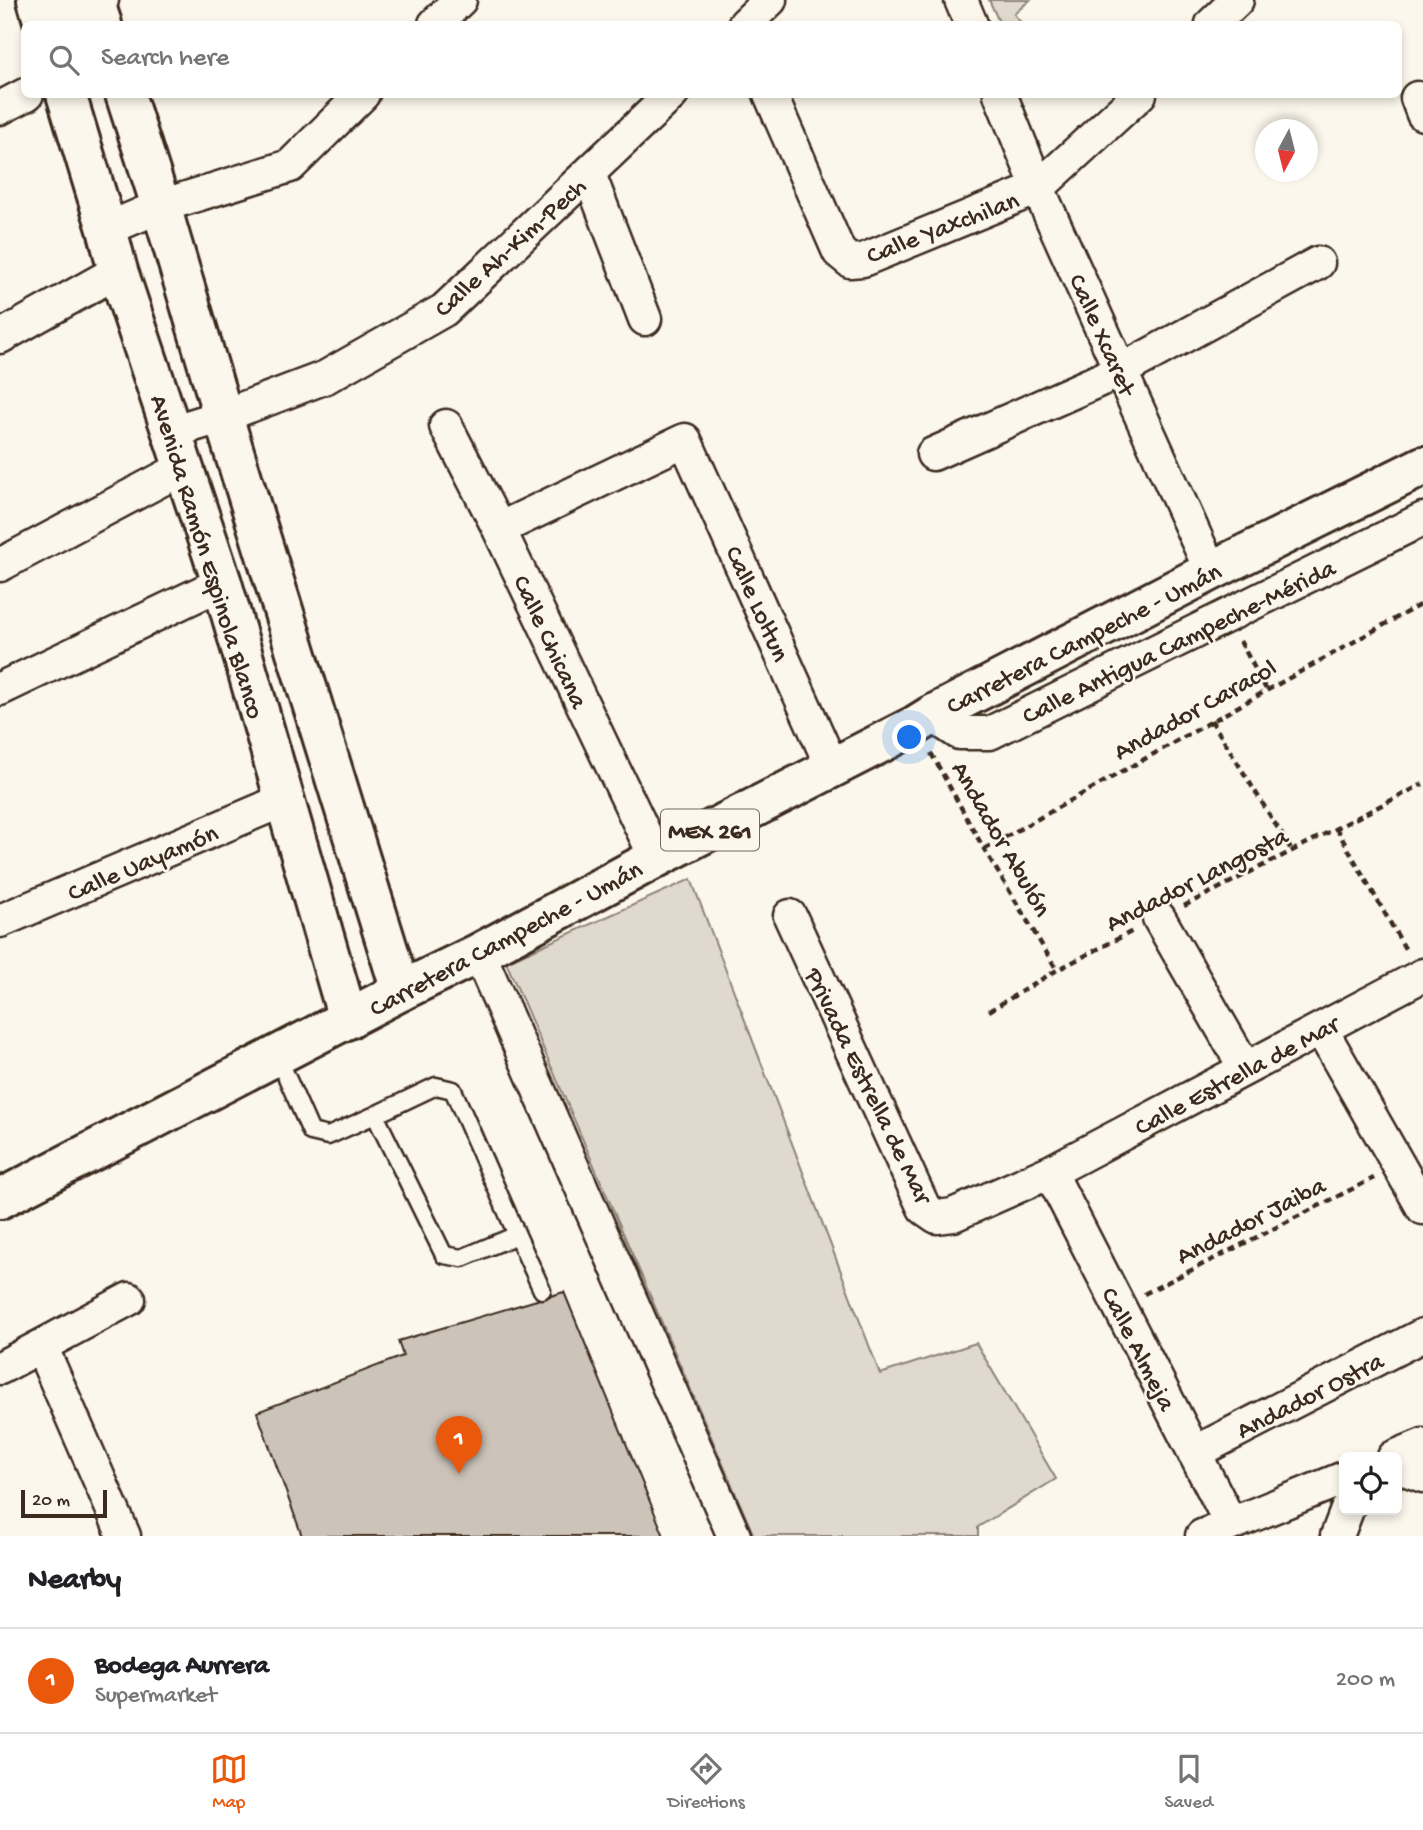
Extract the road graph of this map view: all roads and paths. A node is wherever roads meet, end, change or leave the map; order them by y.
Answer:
1 (460, 0) edge
2 (771, 0) edge
3 (961, 0) edge
4 (1237, 0) edge
5 (98, 7) edge
6 (41, 14) edge
7 (438, 21) edge
8 (749, 21) edge
9 (970, 21) edge
10 (1215, 21) edge
11 (21, 97) edge
12 (67, 98) edge
13 (126, 98) edge
14 (359, 98) edge
15 (669, 98) edge
16 (772, 98) edge
17 (1002, 98) edge
18 (1136, 98) edge
19 (0, 108) edge
20 (589, 174) junction
21 (1038, 188) junction
22 (161, 206) junction
23 (107, 229) junction
24 (1318, 263) dead end
25 (117, 271) junction
26 (645, 319) dead end
27 (0, 337) edge
28 (1121, 371) junction
29 (223, 416) junction
30 (446, 426) dead end
31 (171, 432) junction
32 (933, 454) dead end
33 (1423, 466) edge
34 (183, 468) junction
35 (1423, 519) edge
36 (499, 529) junction
37 (0, 565) edge
38 (1211, 571) junction
39 (222, 583) junction
40 (1423, 603) edge
41 (1227, 617) junction
42 (0, 689) edge
43 (1266, 689) junction
44 (924, 720) junction
45 (1211, 720) junction
46 (832, 767) junction
47 (1423, 784) edge
48 (284, 800) junction
49 (1336, 828) junction
50 (984, 849) junction
51 (1292, 851) junction
52 (656, 858) junction
53 (790, 916) dead end
54 (1159, 918) junction
55 (0, 921) edge
56 (480, 953) junction
57 (1057, 970) junction
58 (1422, 976) edge
59 (401, 991) junction
60 (989, 1011) dead end
61 (348, 1018) junction
62 (1321, 1029) junction
63 (277, 1055) junction
64 (1245, 1068) junction
65 (375, 1115) junction
66 (1399, 1166) junction
67 (1050, 1172) junction
68 (0, 1199) edge
69 (1423, 1208) edge
70 (517, 1235) junction
71 (542, 1290) dead end
72 (129, 1299) dead end
73 (1119, 1307) junction
74 (1423, 1335) edge
75 (41, 1346) junction
76 (0, 1368) edge
77 (1423, 1445) edge
78 (1194, 1453) junction
79 (1402, 1454) edge
80 (1402, 1468) edge
81 (1423, 1476) edge
82 (1339, 1480) edge
83 (1345, 1515) edge
84 (1231, 1524) junction
85 (124, 1536) edge
86 (734, 1536) edge
87 (1202, 1536) edge
88 (1337, 1536) edge

1 - 7 street
2 - 8 street
3 - 9 street
4 - 10 street
5 - 6 street
11 - 19 street
12 - 23 main road, Avenida Ramón Espinola Blanco
13 - 22 main road, Avenida Ramón Espinola Blanco
14 - 22 street
15 - 20 street, Calle Ah-Kim-Pech
16 - 21 street, Calle Yaxchilan
17 - 21 street, Calle Xcaret
18 - 21 street, Calle Yaxchilan
20 - 26 street
20 - 29 street, Calle Ah-Kim-Pech
21 - 28 street, Calle Xcaret
22 - 23 street
22 - 29 main road, Avenida Ramón Espinola Blanco
23 - 25 main road, Avenida Ramón Espinola Blanco
24 - 28 street
25 - 27 street
25 - 31 main road, Avenida Ramón Espinola Blanco
28 - 32 street
28 - 38 street, Calle Xcaret
29 - 31 street, Calle Ah-Kim-Pech
29 - 59 main road, Avenida Ramón Espinola Blanco
30 - 36 street, Calle Chicana
31 - 34 main road, Avenida Ramón Espinola Blanco
33 - 38 main road, Carretera Campeche - Umán / MEX 261
34 - 37 street
34 - 39 main road, Avenida Ramón Espinola Blanco
35 - 41 street, Calle Antigua Campeche-Mérida
36 - 46 street, Calle Loltun
36 - 52 street, Calle Chicana
38 - 44 main road, Carretera Campeche - Umán / MEX 261
39 - 42 street
39 - 48 main road, Avenida Ramón Espinola Blanco
40 - 43 path, Andador Caracol
41 - 43 path
41 - 44 street, Calle Antigua Campeche-Mérida
43 - 45 path, Andador Caracol
44 - 46 main road, Carretera Campeche - Umán / MEX 261
44 - 50 path, Andador Abulón
45 - 50 path, Andador Caracol
45 - 51 path
46 - 52 main road, Carretera Campeche - Umán / MEX 261
47 - 49 path, Andador Langosta
48 - 55 street, Calle Uayamón
48 - 61 main road, Avenida Ramón Espinola Blanco
49 - 51 path, Andador Langosta
49 - 58 path
50 - 57 path, Andador Abulón
51 - 54 path, Andador Langosta
52 - 56 main road, Carretera Campeche - Umán / MEX 261
53 - 67 street, Privada Estrella de Mar
54 - 57 path, Andador Langosta
54 - 64 street
56 - 59 main road, Carretera Campeche - Umán / MEX 261
56 - 86 street
57 - 60 path, Andador Langosta
58 - 62 street, Calle Estrella de Mar
59 - 61 main road, Carretera Campeche - Umán / MEX 261
61 - 63 main road, Carretera Campeche - Umán / MEX 261
62 - 64 street, Calle Estrella de Mar
62 - 66 street
63 - 65 lane
63 - 68 main road, Carretera Campeche - Umán / MEX 261
64 - 67 street, Calle Estrella de Mar
65 - 70 lane
65 - 70 lane
66 - 69 street
66 - 73 path, Andador Jaiba
67 - 73 street, Calle Almeja
70 - 71 lane
72 - 75 street
73 - 78 street, Calle Almeja
74 - 78 street, Andador Ostra
75 - 76 street
75 - 85 street
77 - 79 street
78 - 84 street, Calle Almeja
80 - 81 street
82 - 84 street
83 - 88 street
84 - 87 street

